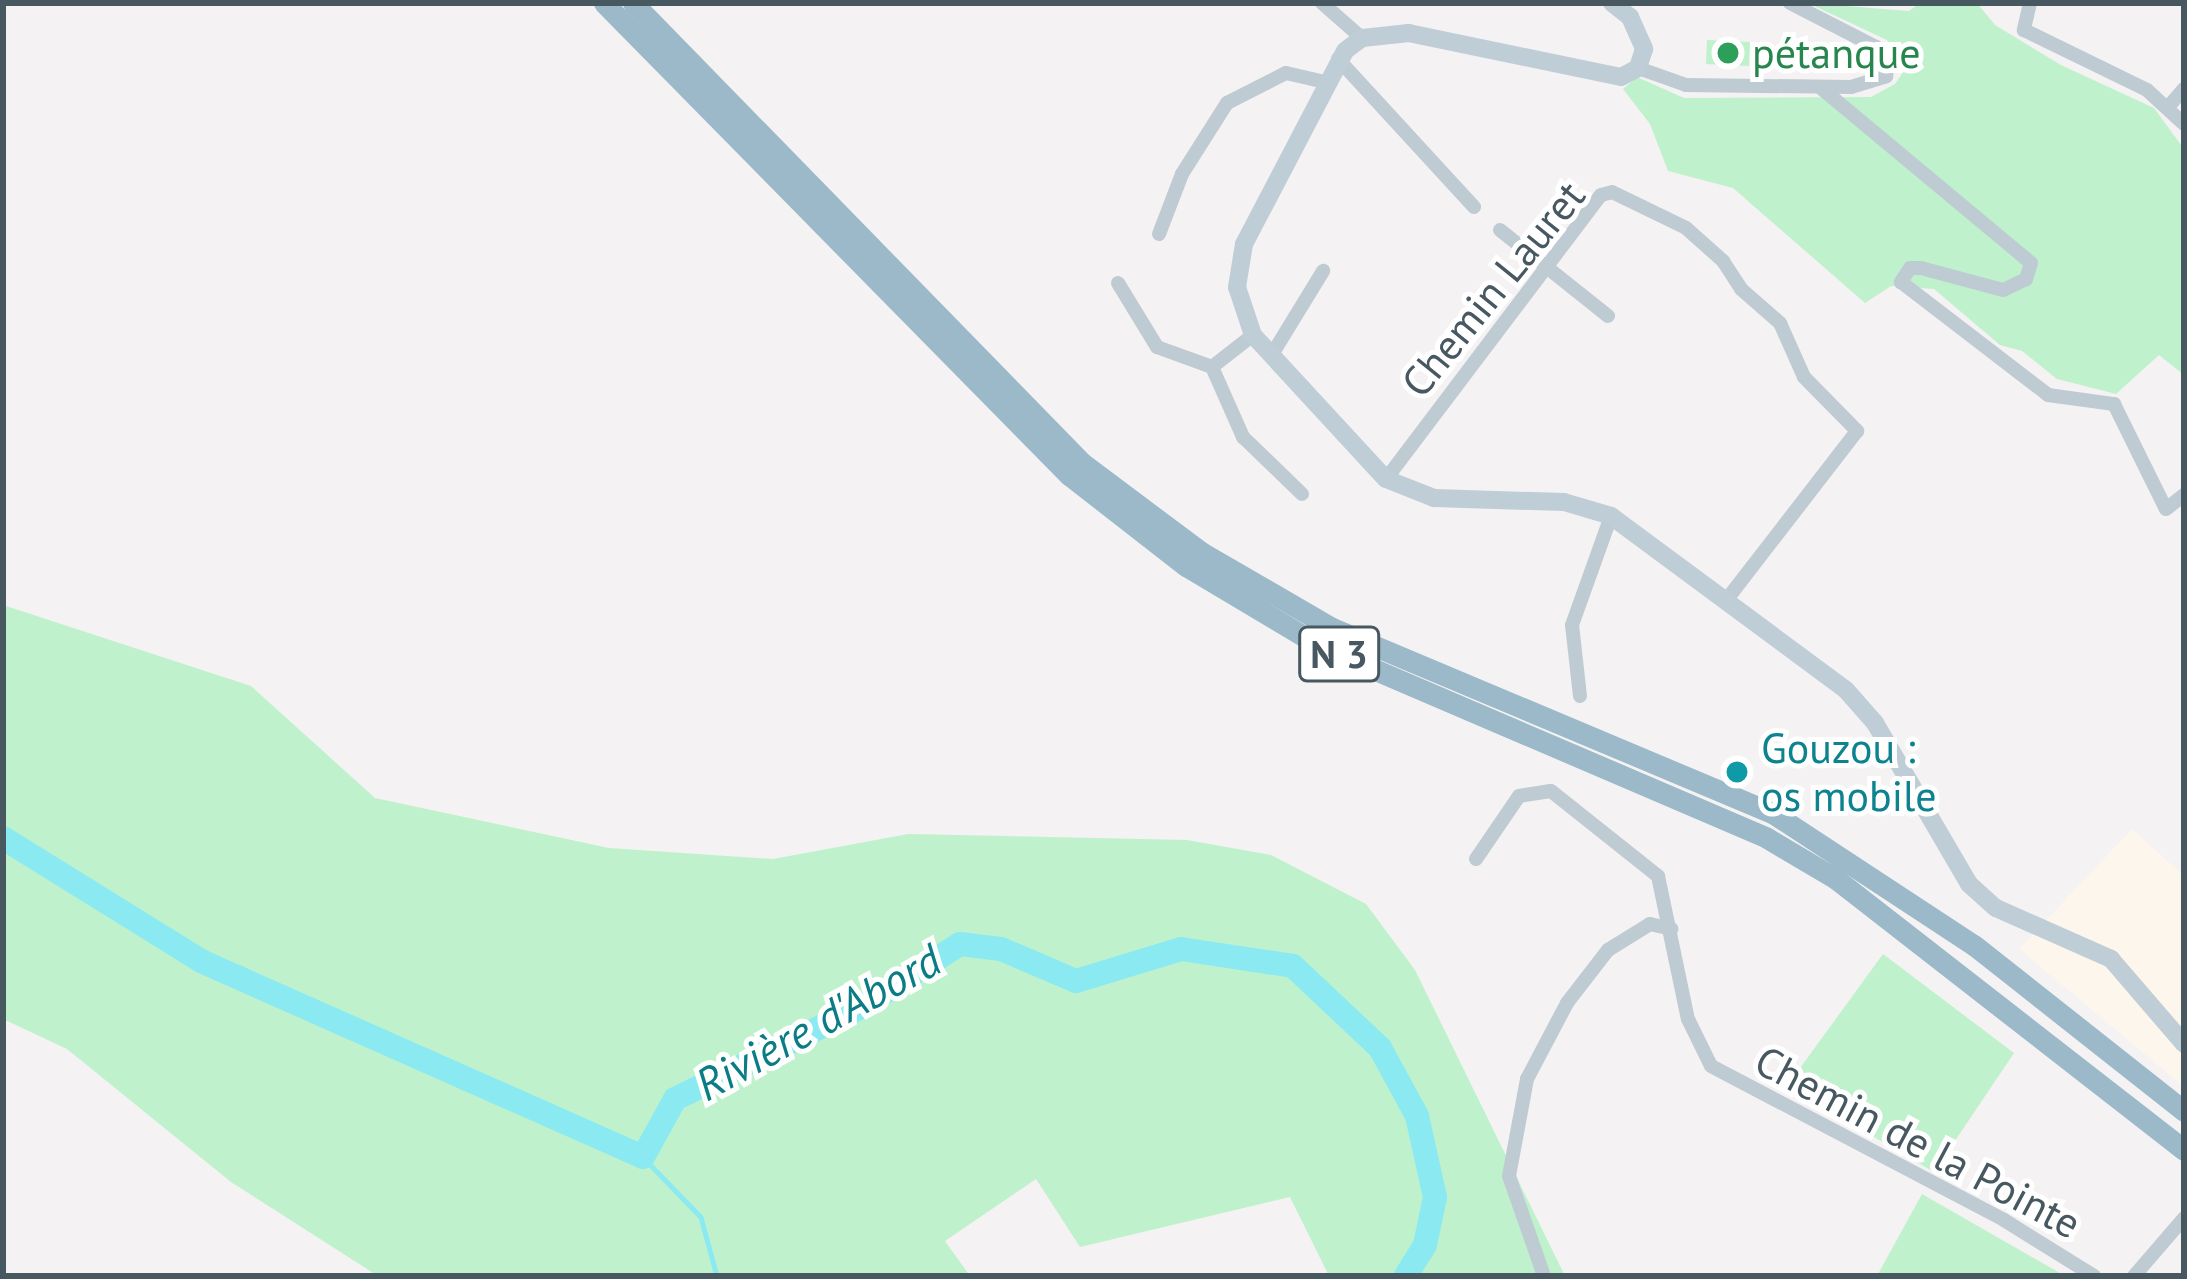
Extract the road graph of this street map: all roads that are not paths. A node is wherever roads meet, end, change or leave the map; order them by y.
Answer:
1 (604, 3) edge
2 (633, 3) edge
3 (1322, 3) edge
4 (1612, 3) edge
5 (1790, 3) edge
6 (2030, 3) edge
7 (1362, 38) junction
8 (1338, 59) junction
9 (1637, 68) junction
10 (1325, 82) junction
11 (1821, 88) junction
12 (2184, 89) edge
13 (2169, 106) junction
14 (2184, 124) edge
15 (1474, 207) dead end
16 (1500, 230) dead end
17 (1159, 234) dead end
18 (1546, 267) junction
19 (1323, 271) dead end
20 (1118, 284) dead end
21 (1608, 316) dead end
22 (1253, 335) junction
23 (1271, 356) junction
24 (1212, 368) junction
25 (1386, 479) junction
26 (1302, 494) dead end
27 (2184, 495) edge
28 (1611, 517) junction
29 (1725, 602) junction
30 (1580, 696) dead end
31 (1476, 859) dead end
32 (1672, 929) junction
33 (1975, 946) junction
34 (2184, 1044) edge
35 (2184, 1089) edge
36 (2184, 1111) edge
37 (2184, 1150) edge
38 (2184, 1218) edge
39 (1544, 1276) edge
40 (2094, 1276) edge
41 (2134, 1276) edge

1 - 37 highway, N 3
2 - 33 highway, N 3
3 - 7 street
4 - 9 main road
5 - 11 street
6 - 13 street
7 - 8 main road
7 - 9 main road
8 - 10 main road
8 - 15 street
9 - 11 street
10 - 17 street
10 - 22 main road
11 - 27 street
12 - 13 street
13 - 14 street
16 - 18 street
18 - 21 street
18 - 25 street, Chemin Lauret
18 - 29 street, Chemin Lauret
19 - 23 street
20 - 24 street
22 - 23 main road
22 - 24 street
23 - 25 main road
24 - 26 street
25 - 28 main road
28 - 29 main road
28 - 30 street
29 - 34 main road
31 - 32 street, Chemin de la Pointe
32 - 39 street
32 - 40 street, Chemin de la Pointe
33 - 35 highway
33 - 36 highway, N 3
38 - 41 street

